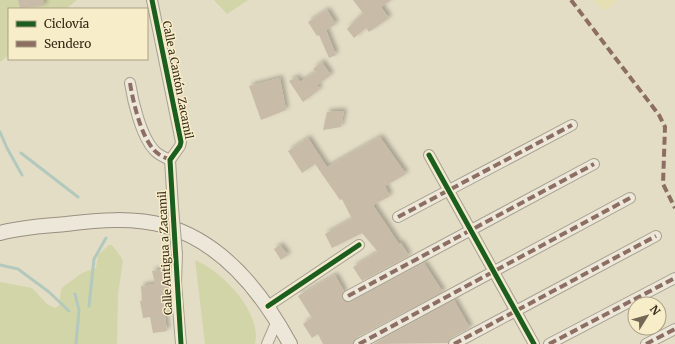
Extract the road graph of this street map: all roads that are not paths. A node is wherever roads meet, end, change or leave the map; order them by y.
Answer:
1 (152, 0) edge
2 (130, 84) dead end
3 (572, 125) dead end
4 (429, 155) dead end
5 (170, 160) junction
6 (594, 164) dead end
7 (448, 190) junction
8 (630, 198) dead end
9 (398, 217) dead end
10 (470, 229) junction
11 (0, 234) edge
12 (656, 236) dead end
13 (359, 246) dead end
14 (494, 272) junction
15 (675, 278) edge
16 (348, 296) dead end
17 (268, 306) junction
18 (515, 310) junction
19 (278, 321) junction
20 (675, 329) edge
21 (181, 344) edge
22 (267, 344) edge
23 (290, 344) edge
24 (359, 344) edge
25 (454, 344) edge
26 (534, 344) edge
27 (549, 344) edge
28 (646, 344) edge

1 - 5 street, Calle a Cantón Zacamil
2 - 5 street
3 - 7 street
4 - 7 street
5 - 21 street, Calle Antigua a Zacamil, bridge
6 - 10 street
7 - 9 street
7 - 10 street
8 - 14 street
10 - 14 street
10 - 16 street
11 - 17 main road
12 - 18 street
13 - 17 street
14 - 18 street
14 - 24 street
15 - 27 street
17 - 19 main road
18 - 25 street
18 - 26 street
19 - 22 street
19 - 23 main road
20 - 28 street

